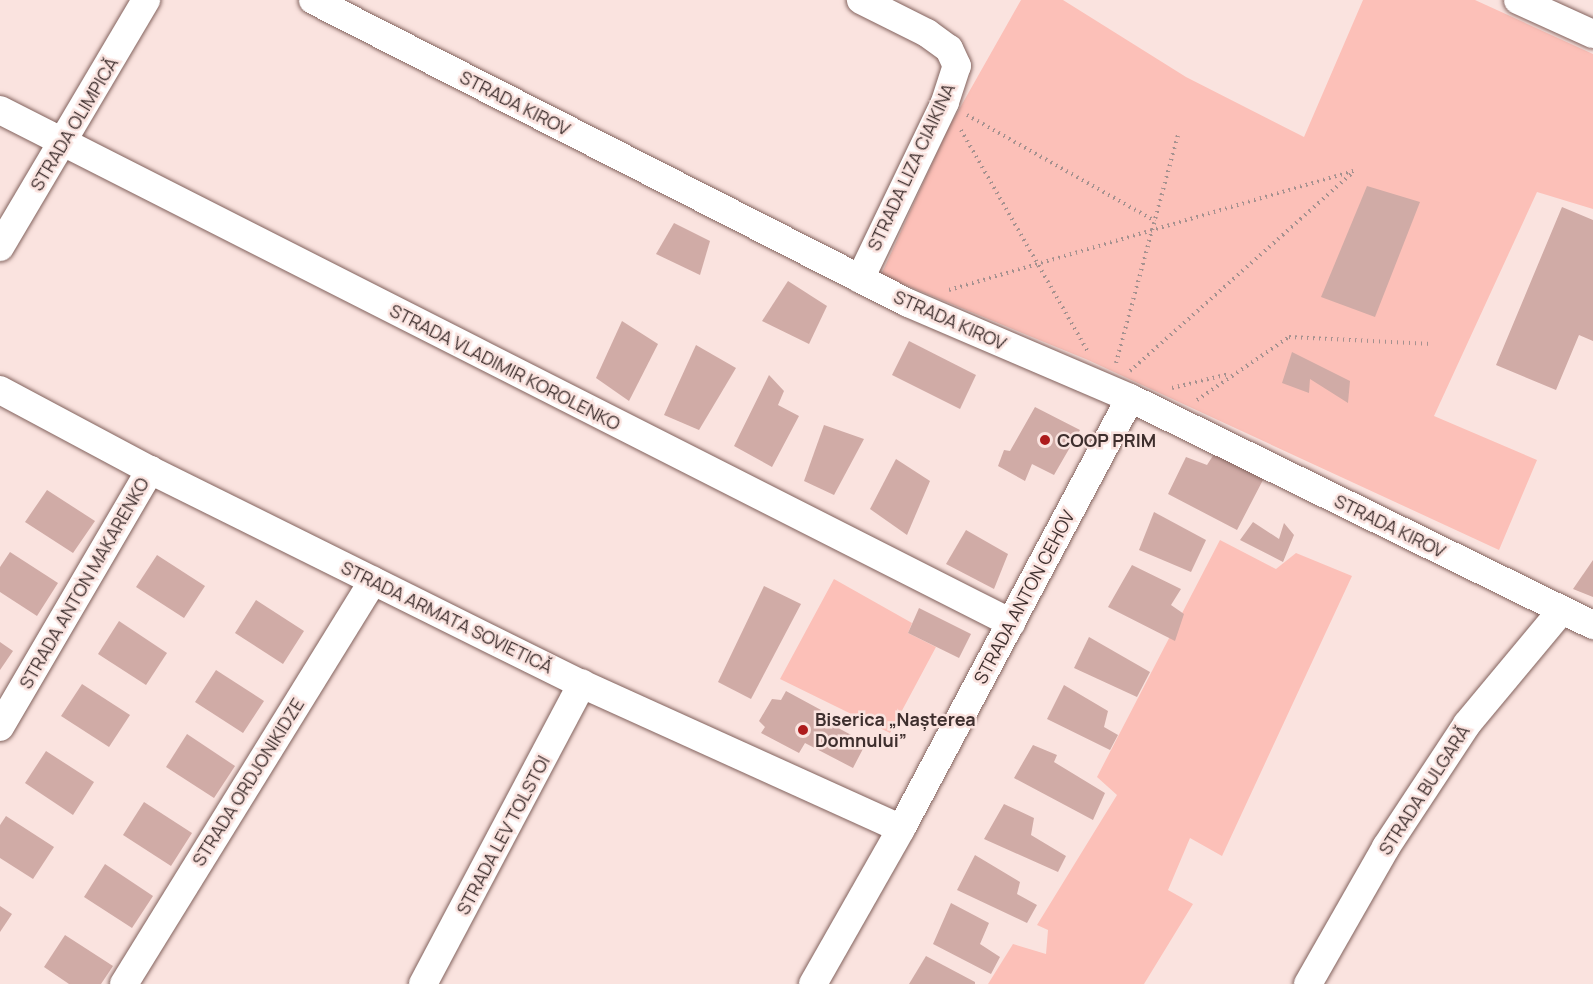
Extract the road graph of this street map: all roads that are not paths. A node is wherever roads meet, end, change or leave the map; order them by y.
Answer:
1 (146, 0) edge
2 (314, 0) edge
3 (861, 0) edge
4 (1518, 0) edge
5 (1593, 34) edge
6 (0, 110) edge
7 (63, 144) junction
8 (0, 247) edge
9 (860, 279) junction
10 (0, 390) edge
11 (1120, 394) junction
12 (150, 470) junction
13 (373, 581) junction
14 (1561, 611) junction
15 (1011, 622) junction
16 (1593, 625) edge
17 (582, 684) junction
18 (0, 727) edge
19 (901, 829) junction
20 (124, 984) edge
21 (423, 984) edge
22 (813, 984) edge
23 (1308, 984) edge

1 - 7 street, STRADA OLIMPICĂ
2 - 9 street, STRADA KIROV
3 - 9 street, STRADA LIZA CIAIKINA
4 - 5 street
6 - 7 street, STRADA VLADIMIR KOROLENKO
7 - 8 street, STRADA OLIMPICĂ
7 - 15 street, STRADA VLADIMIR KOROLENKO
9 - 11 street, STRADA KIROV
10 - 12 street, STRADA ARMATA SOVIETICĂ
11 - 14 street, STRADA KIROV
11 - 15 street, STRADA ANTON CEHOV
12 - 13 street, STRADA ARMATA SOVIETICĂ
12 - 18 street, STRADA ANTON MAKARENKO
13 - 17 street, STRADA ARMATA SOVIETICĂ
13 - 20 street, STRADA ORDJONIKIDZE
14 - 16 street, STRADA KIROV
14 - 23 street, STRADA BULGARĂ
15 - 19 street, STRADA ANTON CEHOV
17 - 19 street, STRADA ARMATA SOVIETICĂ
17 - 21 street, STRADA LEV TOLSTOI
19 - 22 street, STRADA ANTON CEHOV

